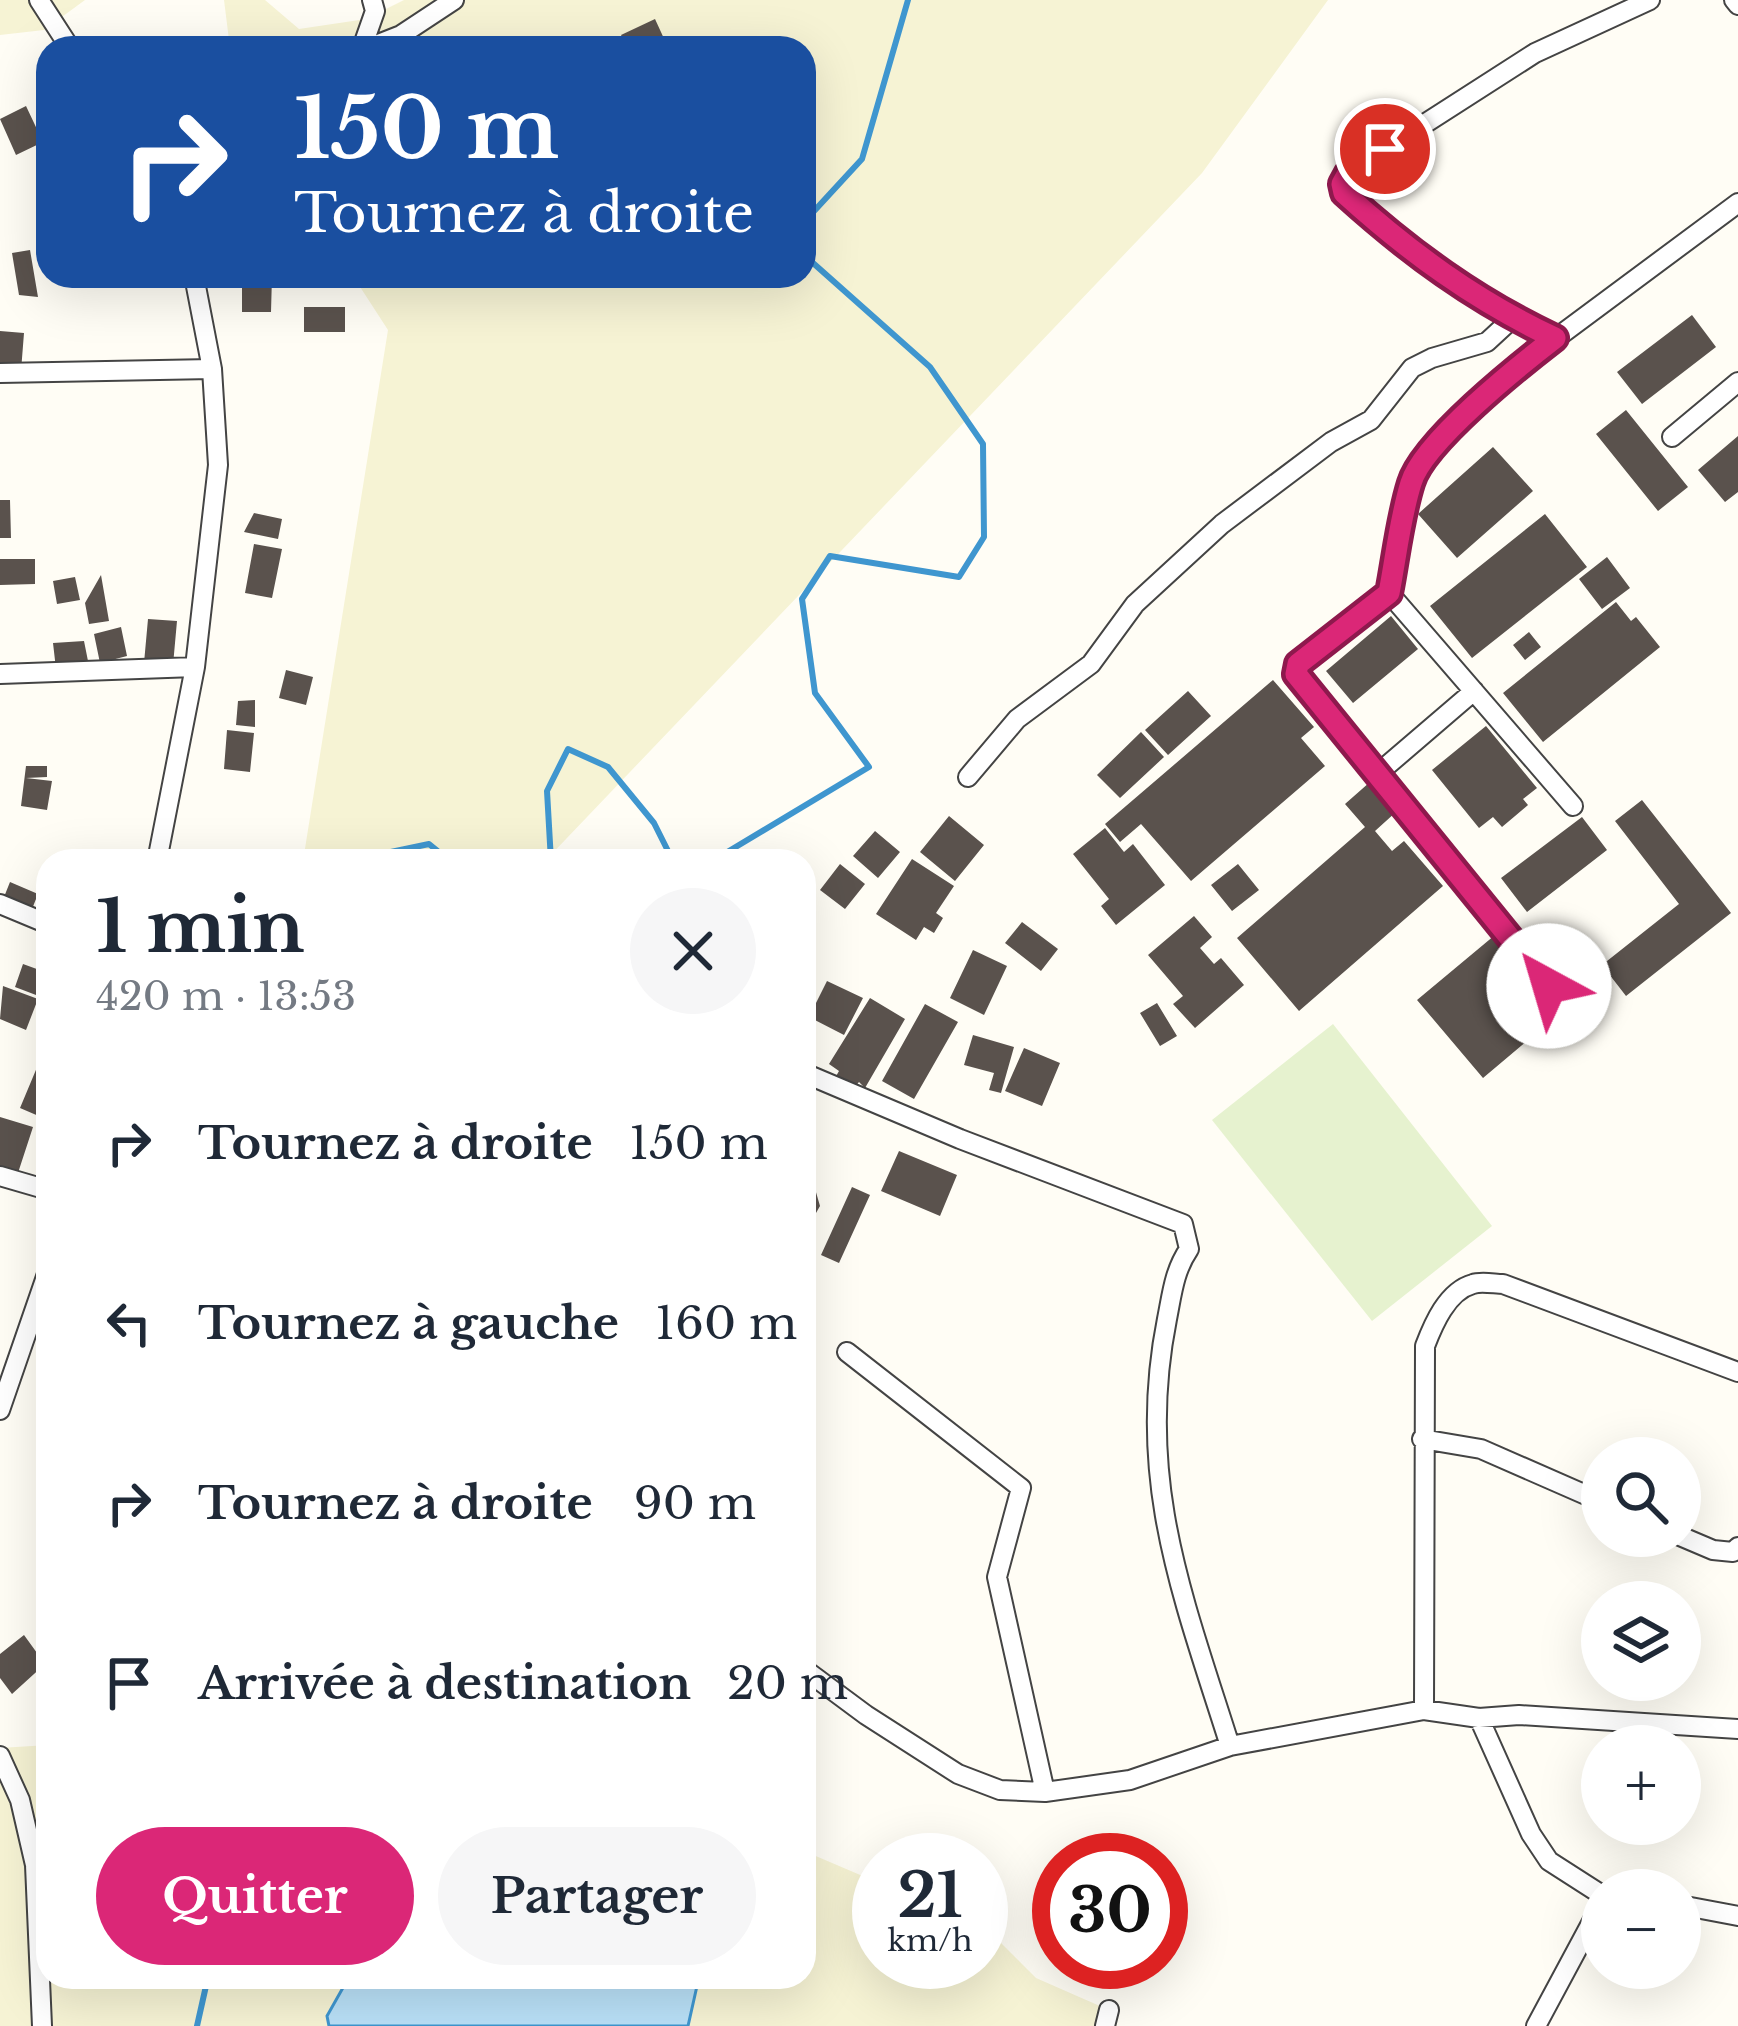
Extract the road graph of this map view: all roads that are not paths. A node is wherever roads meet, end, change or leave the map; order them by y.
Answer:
1 (38, 0) edge
2 (373, 0) edge
3 (454, 0) edge
4 (1650, 0) edge
5 (62, 36) edge
6 (368, 36) edge
7 (398, 36) edge
8 (1738, 203) edge
9 (196, 288) edge
10 (1513, 318) junction
11 (1555, 338) junction
12 (212, 368) junction
13 (0, 373) edge
14 (1738, 382) edge
15 (1672, 437) dead end
16 (1389, 593) junction
17 (195, 667) junction
18 (0, 674) edge
19 (1474, 691) junction
20 (1376, 775) junction
21 (968, 777) dead end
22 (1574, 806) dead end
23 (159, 849) edge
24 (0, 904) edge
25 (36, 918) edge
26 (1549, 986) dead end
27 (816, 1078) edge
28 (0, 1176) edge
29 (36, 1186) edge
30 (36, 1306) edge
31 (847, 1352) dead end
32 (1738, 1372) edge
33 (0, 1410) edge
34 (1422, 1438) junction
35 (1581, 1493) edge
36 (1701, 1545) edge
37 (1738, 1547) edge
38 (816, 1678) edge
39 (1424, 1710) junction
40 (1479, 1718) junction
41 (1738, 1729) edge
42 (1230, 1746) junction
43 (0, 1756) edge
44 (1045, 1792) junction
45 (1581, 1884) edge
46 (1701, 1909) edge
47 (1738, 1916) edge
48 (36, 1919) edge
49 (1581, 1939) edge
50 (40, 1989) edge
51 (42, 2026) edge
52 (1536, 2026) edge

1 - 5 street
2 - 6 street
3 - 7 street
4 - 10 street
8 - 11 street
9 - 12 street
10 - 11 street
10 - 21 street
11 - 16 street
12 - 13 street
12 - 17 street
14 - 15 street
16 - 19 street
16 - 20 street
17 - 18 street
17 - 23 street
19 - 20 street
19 - 22 street
20 - 26 street
24 - 25 street
27 - 42 street
28 - 29 street
30 - 33 street
31 - 44 street
32 - 34 street
34 - 35 street
34 - 39 street
36 - 37 street
38 - 44 street
39 - 40 street
39 - 42 street
40 - 41 street
40 - 45 street
42 - 44 street
43 - 48 street
46 - 47 street
49 - 52 street
50 - 51 street

